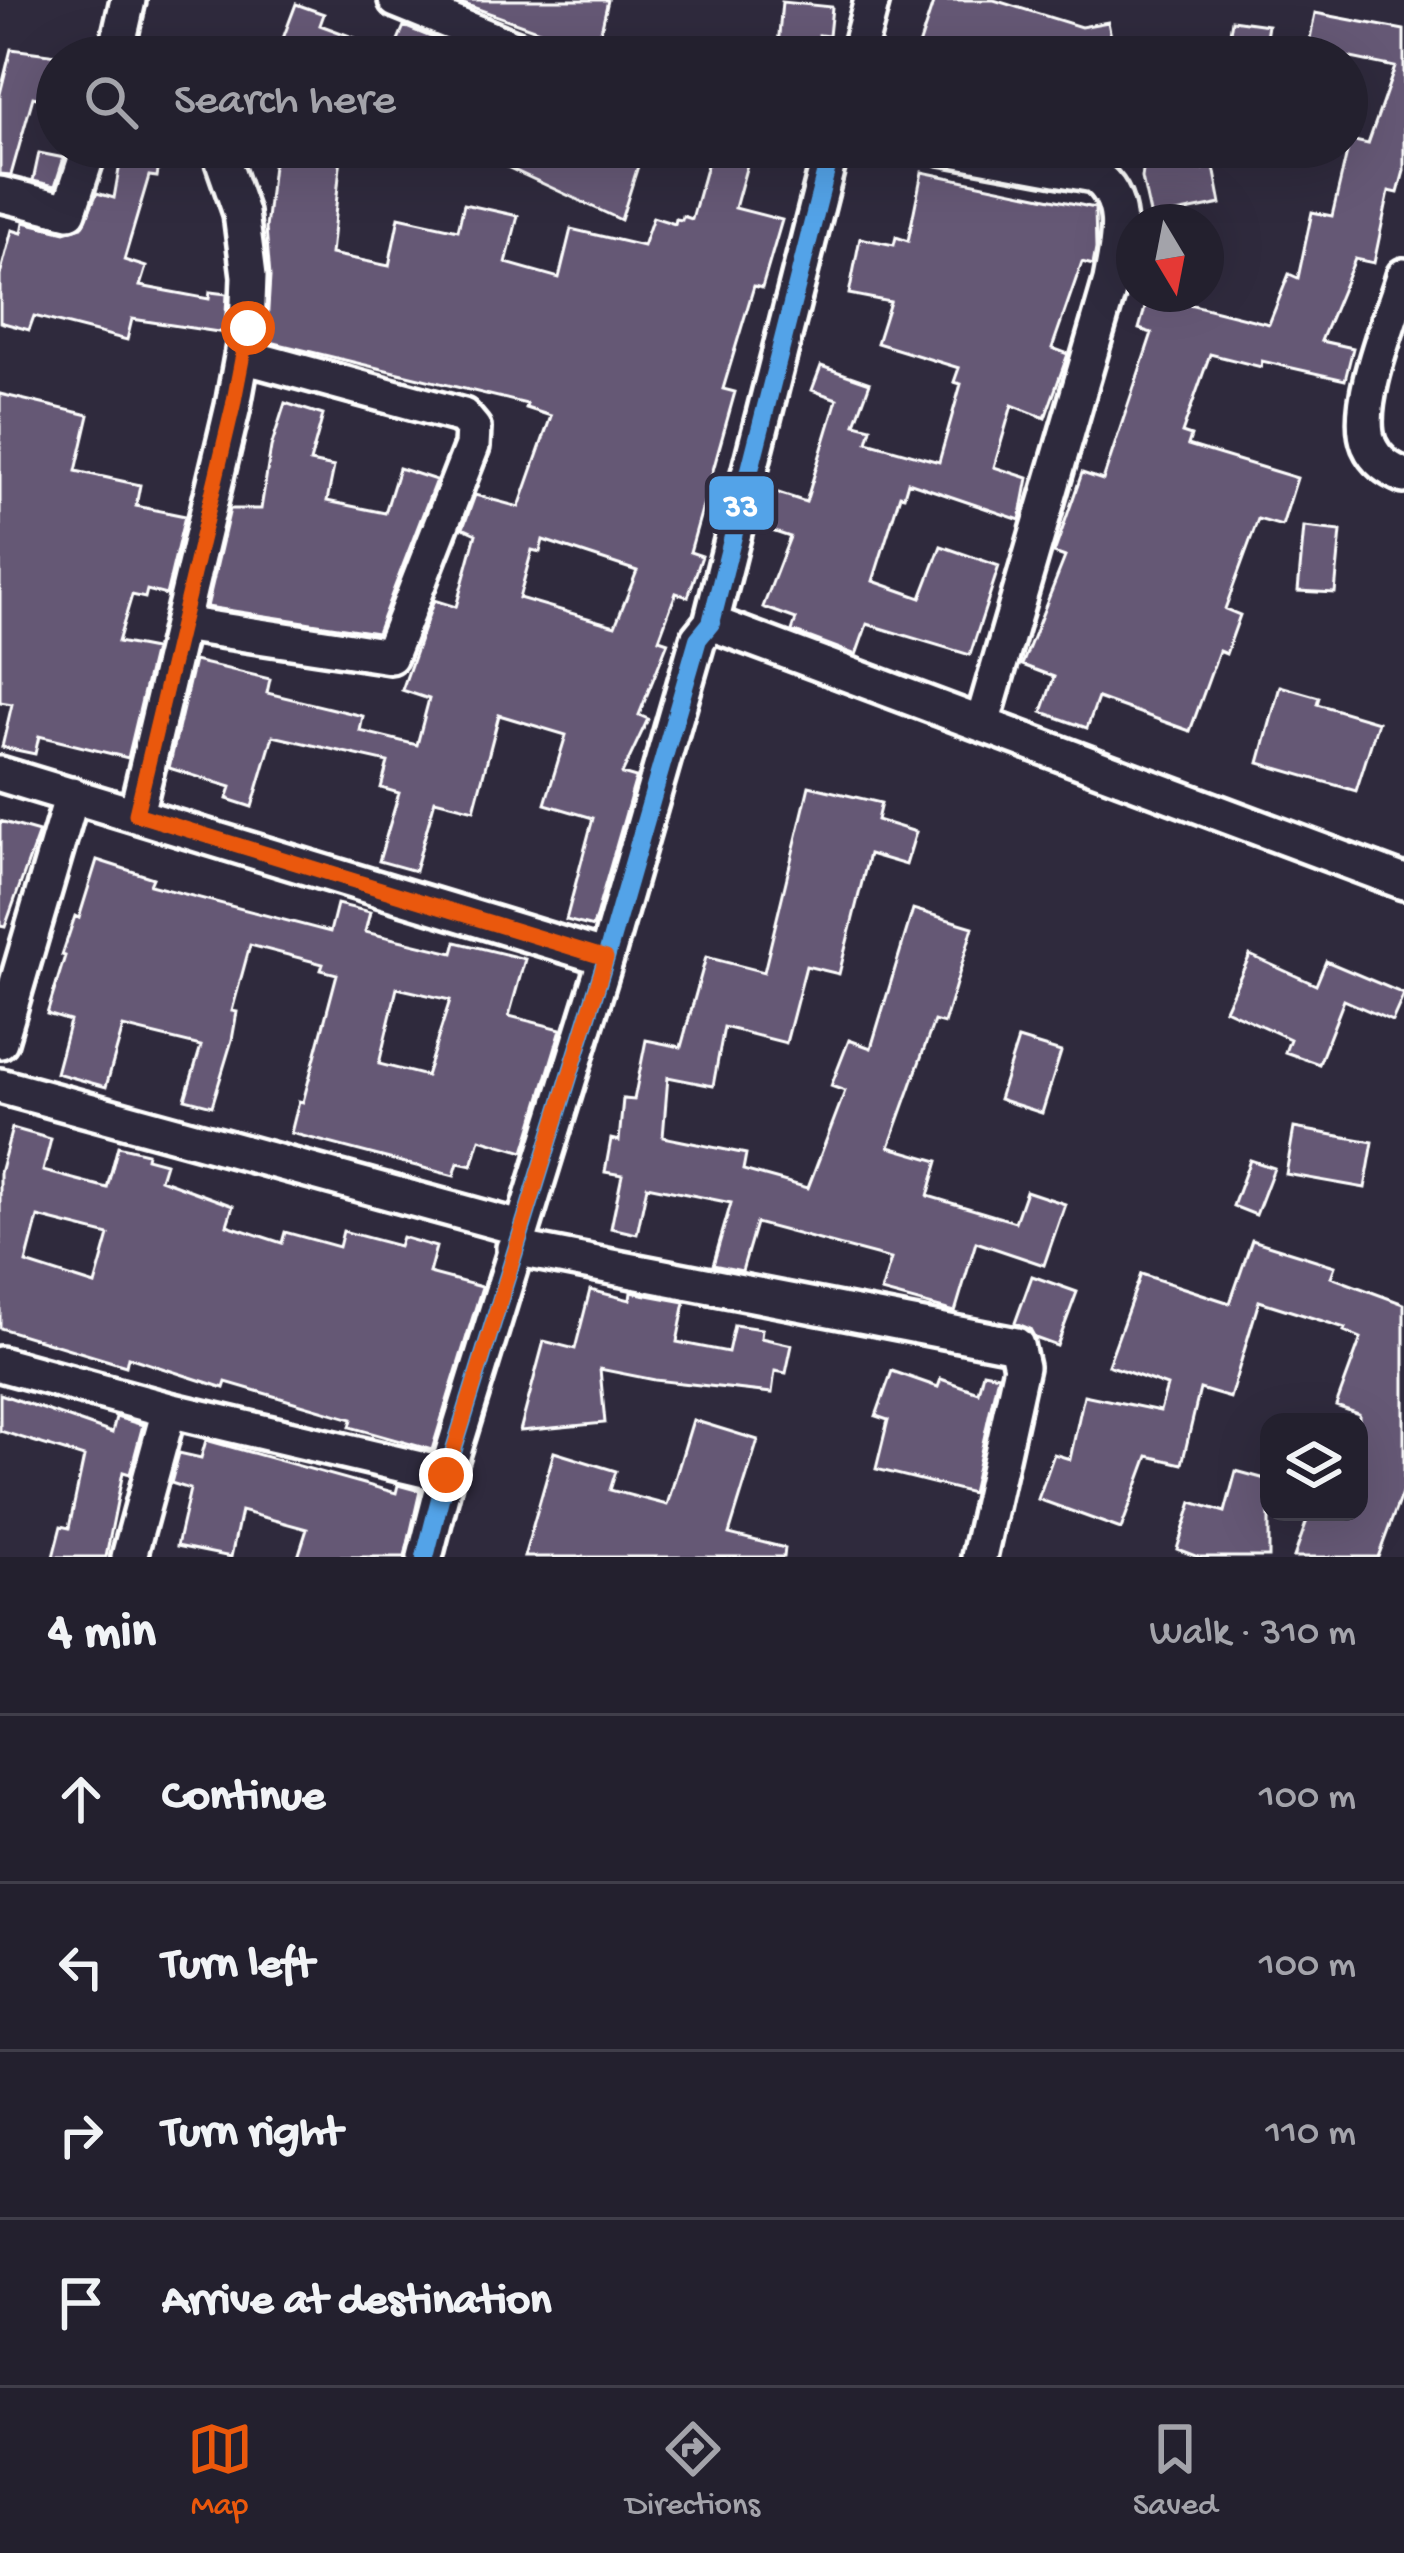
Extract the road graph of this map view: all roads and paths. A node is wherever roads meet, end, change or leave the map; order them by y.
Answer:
1 (128, 0) edge
2 (396, 0) edge
3 (872, 0) edge
4 (120, 36) edge
5 (484, 36) edge
6 (862, 36) edge
7 (83, 168) edge
8 (225, 168) edge
9 (826, 168) edge
10 (1056, 168) edge
11 (0, 194) edge
12 (1404, 276) edge
13 (243, 356) junction
14 (1404, 476) edge
15 (181, 624) junction
16 (704, 631) junction
17 (982, 724) junction
18 (0, 774) edge
19 (72, 795) junction
20 (136, 814) junction
21 (1404, 882) edge
22 (606, 958) junction
23 (0, 1041) edge
24 (0, 1085) edge
25 (517, 1238) junction
26 (0, 1364) edge
27 (169, 1410) junction
28 (446, 1475) junction
29 (129, 1557) edge
30 (424, 1557) edge
31 (979, 1557) edge

1 - 4 street
2 - 5 street
3 - 6 street
7 - 11 street
8 - 13 street
9 - 16 street
10 - 17 street
12 - 14 street
13 - 15 street
13 - 15 street
15 - 20 street
16 - 17 street
16 - 22 street
17 - 21 street
18 - 19 street
19 - 20 street
19 - 23 street
20 - 22 street
22 - 25 street
24 - 25 street
25 - 28 street
25 - 31 street
26 - 27 street
27 - 28 street
27 - 29 street
28 - 30 street

